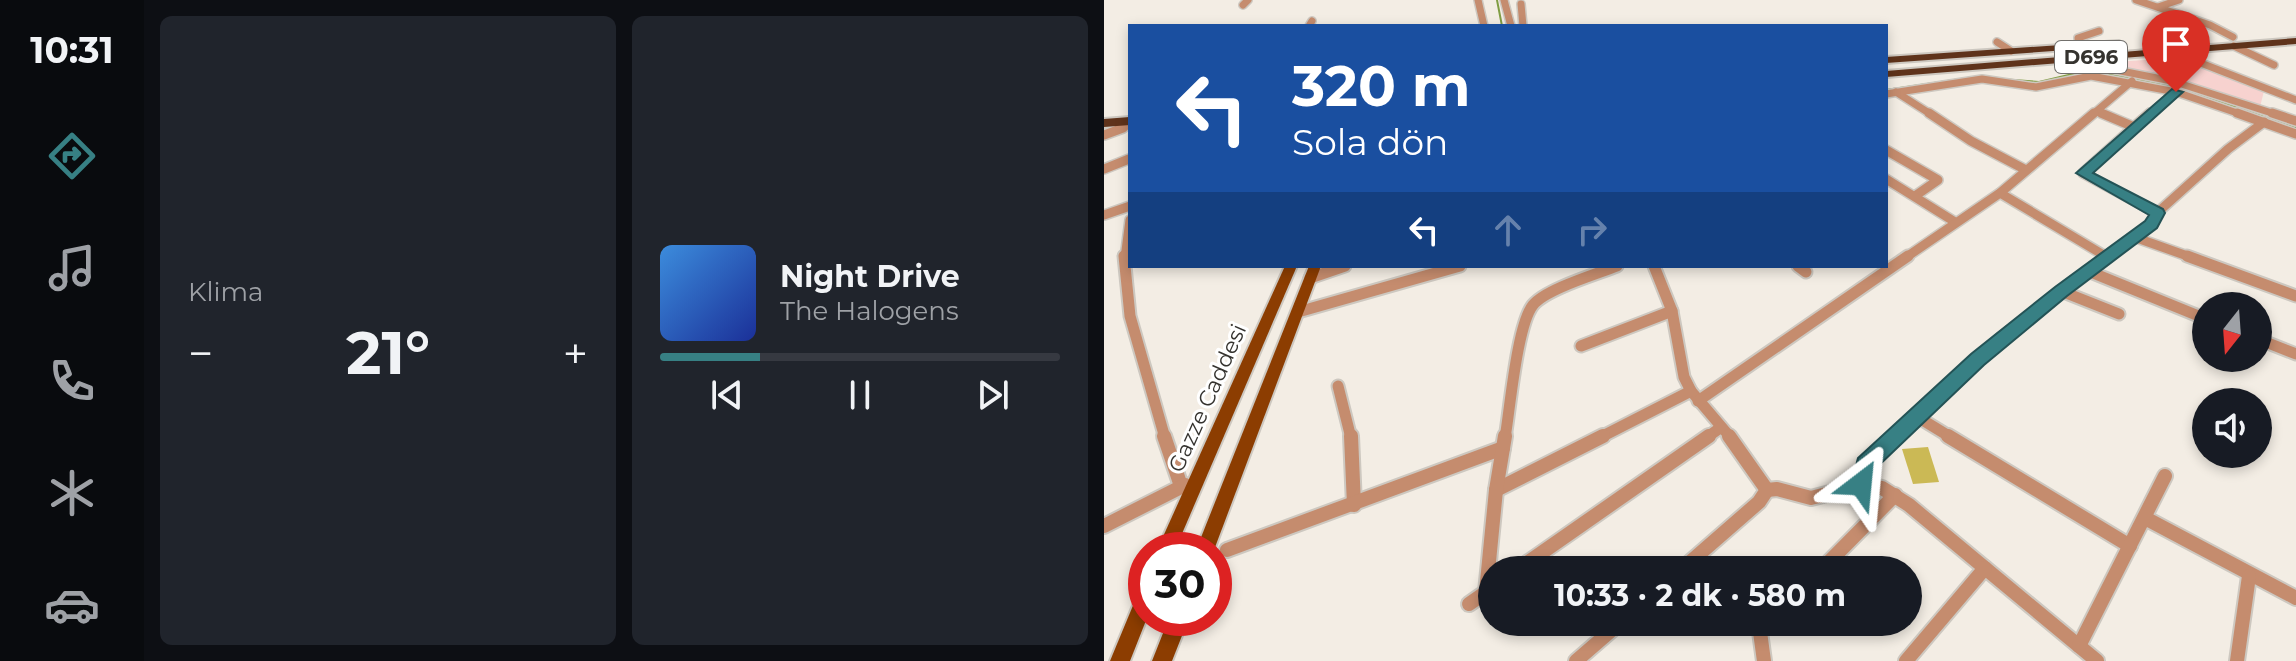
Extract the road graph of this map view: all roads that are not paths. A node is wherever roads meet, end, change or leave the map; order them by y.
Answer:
1 (1478, 0) edge
2 (1504, 0) edge
3 (2136, 0) edge
4 (2179, 0) edge
5 (1521, 4) dead end
6 (2158, 7) junction
7 (2182, 16) junction
8 (1484, 24) edge
9 (1510, 24) edge
10 (1523, 24) edge
11 (2157, 27) dead end
12 (2099, 31) dead end
13 (2296, 33) edge
14 (2296, 41) edge
15 (1997, 42) dead end
16 (2234, 42) junction
17 (2079, 47) junction
18 (2011, 51) junction
19 (2170, 51) junction
20 (1888, 60) edge
21 (2064, 60) junction
22 (2274, 65) dead end
23 (1888, 74) edge
24 (2132, 81) junction
25 (2176, 92) junction
26 (1891, 93) edge
27 (2296, 100) edge
28 (1128, 110) edge
29 (1104, 112) edge
30 (2098, 112) junction
31 (2296, 121) edge
32 (2264, 122) junction
33 (1104, 123) edge
34 (1128, 125) edge
35 (2134, 127) junction
36 (2296, 134) edge
37 (1104, 135) edge
38 (1888, 151) edge
39 (1128, 161) edge
40 (1104, 169) edge
41 (2026, 170) junction
42 (1888, 180) edge
43 (2000, 193) junction
44 (1915, 196) junction
45 (1128, 207) edge
46 (2157, 213) junction
47 (1104, 215) edge
48 (1955, 222) junction
49 (1128, 225) edge
50 (2134, 237) junction
51 (2107, 257) junction
52 (1888, 267) edge
53 (1290, 268) edge
54 (1334, 268) edge
55 (1453, 268) edge
56 (1612, 268) edge
57 (1655, 268) edge
58 (1886, 268) edge
59 (2088, 271) junction
60 (1313, 272) edge
61 (2061, 291) junction
62 (2296, 296) edge
63 (1672, 311) junction
64 (1298, 312) junction
65 (2192, 313) edge
66 (2119, 314) dead end
67 (2272, 345) edge
68 (1581, 346) dead end
69 (2296, 354) edge
70 (1338, 386) dead end
71 (1694, 396) junction
72 (1916, 416) junction
73 (1720, 428) junction
74 (1503, 448) junction
75 (2165, 476) dead end
76 (1861, 484) junction
77 (1187, 485) junction
78 (1496, 490) junction
79 (1767, 490) junction
80 (1895, 495) junction
81 (1354, 505) junction
82 (2145, 518) junction
83 (1104, 526) edge
84 (1172, 532) edge
85 (1212, 532) edge
86 (2130, 546) junction
87 (1232, 548) edge
88 (1491, 556) edge
89 (1537, 556) edge
90 (1697, 556) edge
91 (1835, 556) edge
92 (1985, 568) junction
93 (2249, 576) junction
94 (1478, 598) edge
95 (2296, 598) edge
96 (1469, 604) dead end
97 (1130, 636) edge
98 (1172, 636) edge
99 (1605, 636) edge
100 (1765, 636) edge
101 (2079, 646) junction
102 (1120, 661) edge
103 (1162, 661) edge
104 (1576, 661) edge
105 (1764, 661) edge
106 (1906, 661) edge
107 (2097, 661) edge
108 (2237, 661) edge

1 - 8 street
2 - 9 street
3 - 6 street
4 - 6 street
5 - 10 street
6 - 7 street
7 - 11 street
7 - 16 street
12 - 17 street
13 - 16 highway, D696
14 - 16 highway, D696
15 - 18 street
16 - 17 highway, D696
16 - 19 highway, D696
16 - 22 street
17 - 18 highway, D696
18 - 20 highway, D696
19 - 21 highway, D696
19 - 27 street
21 - 23 highway, D696
21 - 31 street
24 - 25 street
24 - 26 street
24 - 30 street
25 - 32 street
25 - 35 street
26 - 41 street
28 - 29 highway
30 - 35 street
30 - 41 street
32 - 36 street
32 - 46 street
33 - 34 highway
34 - 37 street
35 - 46 street
38 - 44 street
39 - 40 street
41 - 43 street
42 - 44 street
43 - 48 street
43 - 51 street
44 - 48 street
45 - 47 street
46 - 50 street
48 - 52 street
49 - 77 street
50 - 51 street
50 - 62 street
51 - 59 street
53 - 77 main road, Gazze Caddesi
54 - 60 street
55 - 64 street
56 - 74 street
57 - 63 street
58 - 71 street
59 - 61 street
59 - 65 street
60 - 64 main road
61 - 66 street
61 - 72 street
63 - 68 street
63 - 71 street
64 - 85 main road
67 - 69 street
70 - 81 street
71 - 73 street
71 - 78 street
72 - 76 street
72 - 86 street
73 - 79 street
73 - 89 street
74 - 78 street
74 - 81 street
75 - 82 street
76 - 79 street
76 - 80 street
77 - 83 street
77 - 84 main road, Gazze Caddesi
78 - 88 street
79 - 90 street
80 - 91 street
80 - 92 street
81 - 87 street
82 - 86 street
82 - 93 street
86 - 101 street
92 - 101 street
92 - 106 street
93 - 95 street
93 - 108 street
94 - 96 street
97 - 102 main road
98 - 103 main road
99 - 104 street
100 - 105 street
101 - 107 street

